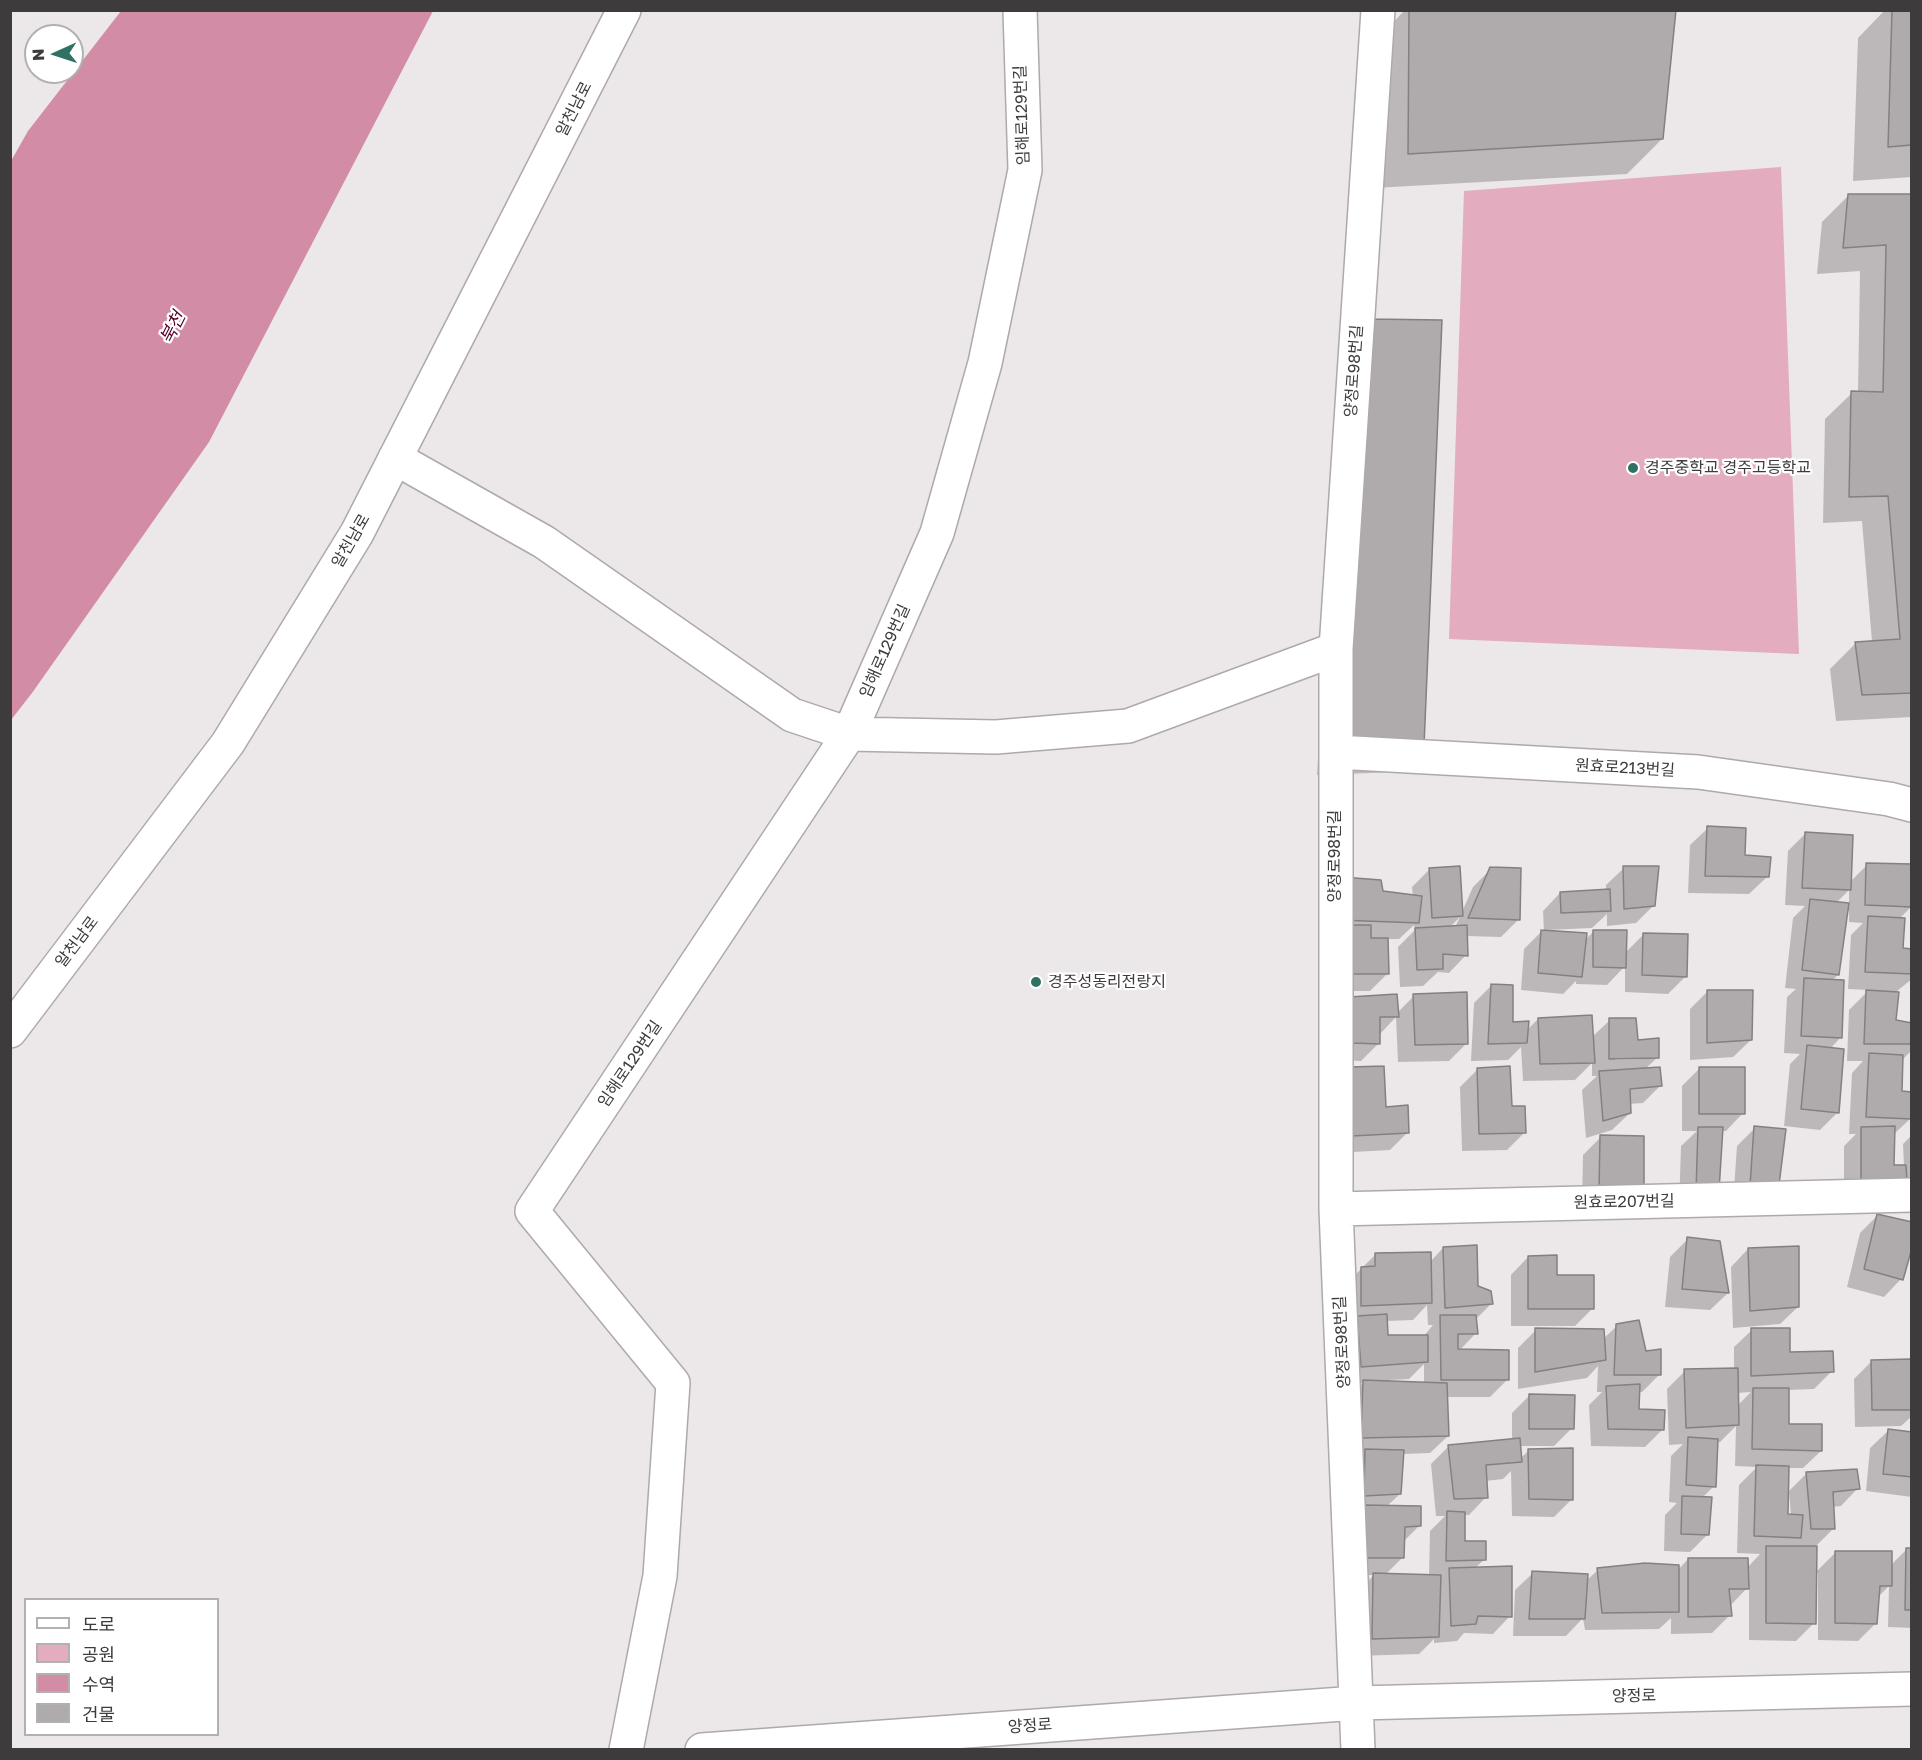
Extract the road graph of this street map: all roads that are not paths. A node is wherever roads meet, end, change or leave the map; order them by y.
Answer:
1 (624, 10) edge
2 (1020, 10) edge
3 (1378, 10) edge
4 (395, 459) junction
5 (1336, 649) junction
6 (849, 734) junction
7 (1336, 752) junction
8 (1911, 805) edge
9 (10, 1031) edge
10 (1911, 1195) edge
11 (1336, 1209) junction
12 (1911, 1689) edge
13 (1357, 1703) junction
14 (626, 1749) edge
15 (702, 1749) edge
16 (1358, 1749) edge

1 - 4 street, 알천남로
2 - 6 street, 임해로129번길
3 - 5 street, 양정로98번길
4 - 6 street
4 - 9 street, 알천남로
5 - 6 street
5 - 7 street, 양정로98번길
6 - 14 street, 임해로129번길
7 - 8 street, 원효로213번길
7 - 11 street, 양정로98번길
10 - 11 street, 원효로207번길
11 - 13 street, 양정로98번길
12 - 13 street, 양정로
13 - 15 street, 양정로
13 - 16 street

